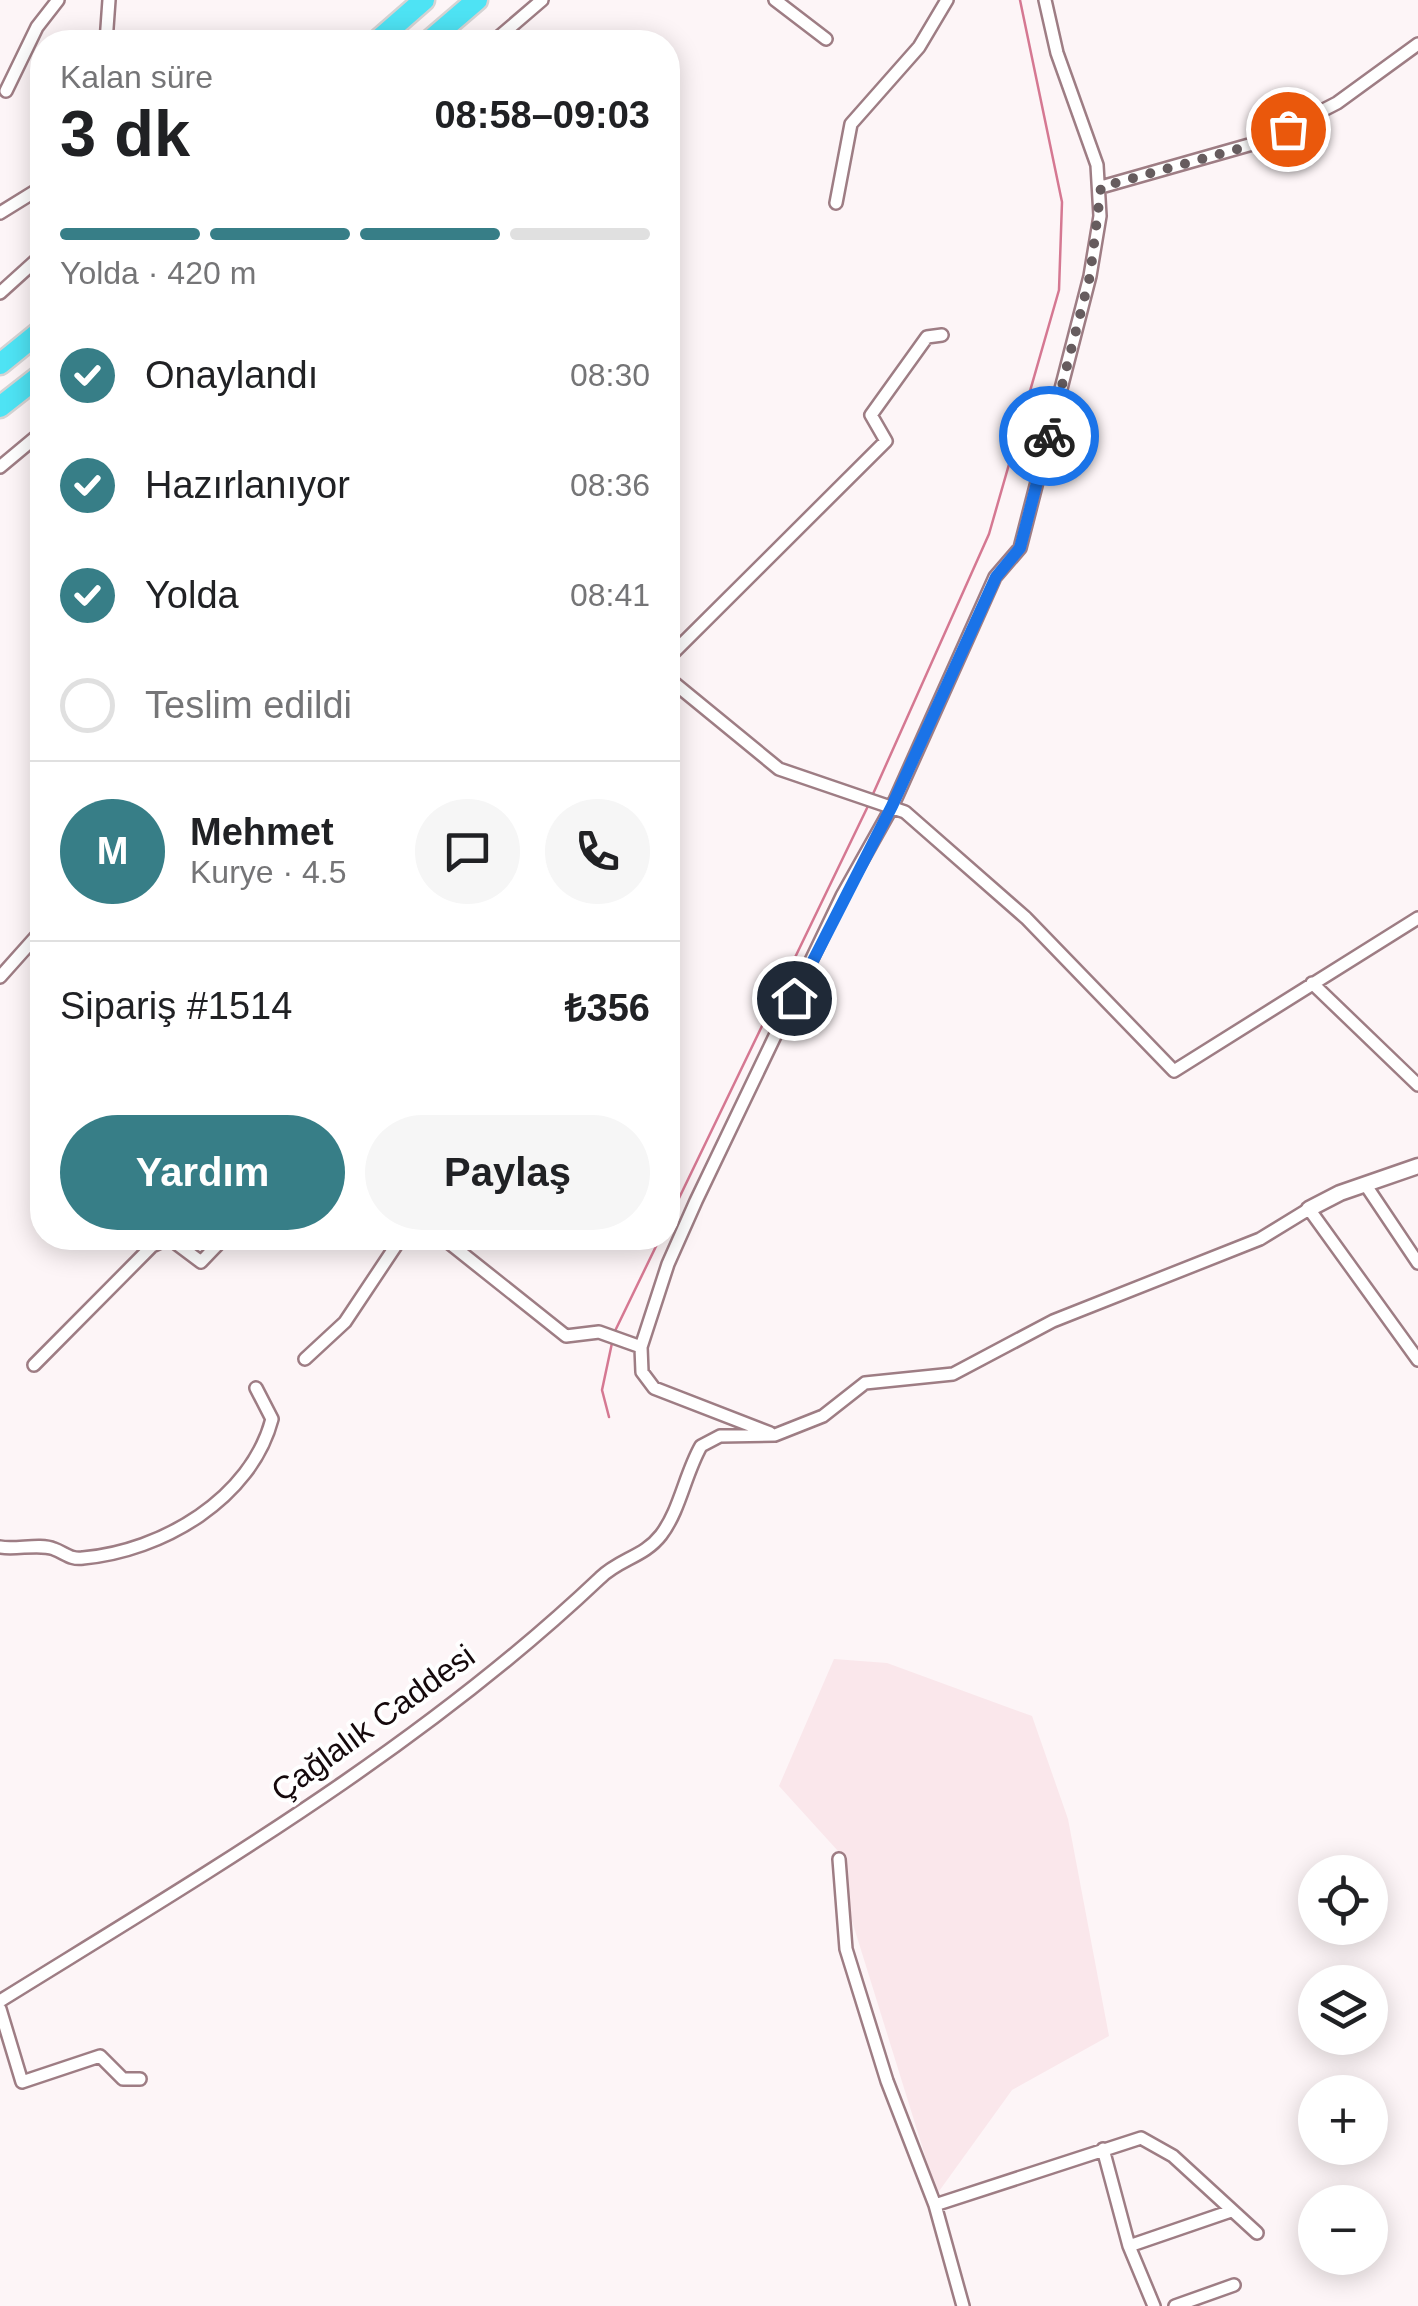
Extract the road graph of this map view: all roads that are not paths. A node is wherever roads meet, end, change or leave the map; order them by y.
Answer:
1 (58, 0) edge
2 (109, 0) edge
3 (424, 0) edge
4 (477, 0) edge
5 (542, 0) edge
6 (776, 0) edge
7 (947, 0) edge
8 (1045, 0) edge
9 (35, 30) edge
10 (107, 30) edge
11 (390, 30) edge
12 (442, 30) edge
13 (507, 30) edge
14 (826, 39) dead end
15 (30, 41) edge
16 (1418, 44) edge
17 (6, 91) dead end
18 (1101, 187) junction
19 (30, 194) edge
20 (836, 202) dead end
21 (0, 213) edge
22 (30, 266) edge
23 (0, 293) edge
24 (942, 334) dead end
25 (30, 340) edge
26 (0, 364) edge
27 (30, 383) edge
28 (0, 407) edge
29 (30, 442) edge
30 (0, 467) edge
31 (680, 646) edge
32 (680, 688) edge
33 (888, 805) junction
34 (1418, 918) edge
35 (30, 943) edge
36 (0, 977) edge
37 (1312, 984) junction
38 (1418, 1085) edge
39 (1418, 1166) edge
40 (1365, 1184) junction
41 (1310, 1209) junction
42 (680, 1237) edge
43 (148, 1250) edge
44 (186, 1250) edge
45 (213, 1250) edge
46 (394, 1250) edge
47 (458, 1250) edge
48 (674, 1250) edge
49 (1418, 1263) edge
50 (635, 1344) junction
51 (305, 1358) dead end
52 (1418, 1360) edge
53 (34, 1365) dead end
54 (256, 1388) dead end
55 (775, 1435) junction
56 (0, 1548) edge
57 (839, 1859) dead end
58 (0, 2005) edge
59 (140, 2078) dead end
60 (1103, 2150) junction
61 (935, 2204) junction
62 (1232, 2211) junction
63 (1257, 2232) dead end
64 (1130, 2246) junction
65 (1234, 2284) dead end
66 (964, 2306) edge
67 (1154, 2306) edge
68 (1175, 2306) edge

1 - 9 street
2 - 10 street
3 - 11 highway
4 - 12 highway
5 - 13 street
6 - 14 street
7 - 20 street
8 - 18 street
15 - 17 street
16 - 18 street
18 - 33 street
19 - 21 street
22 - 23 street
24 - 31 street
25 - 26 highway
27 - 28 highway
29 - 30 street
32 - 33 street
33 - 37 street
33 - 42 street
34 - 37 street
35 - 36 street
37 - 38 street
39 - 40 street
40 - 41 street
40 - 49 street
41 - 52 street
41 - 55 street
43 - 53 street
44 - 45 street
46 - 51 street
47 - 50 street
48 - 50 street
50 - 55 street
54 - 56 street
55 - 58 street, Çağlalık Caddesi
57 - 61 street
58 - 59 street
60 - 61 street
60 - 62 street
60 - 64 street
61 - 66 street
62 - 63 street
62 - 64 street
64 - 67 street
65 - 68 street

